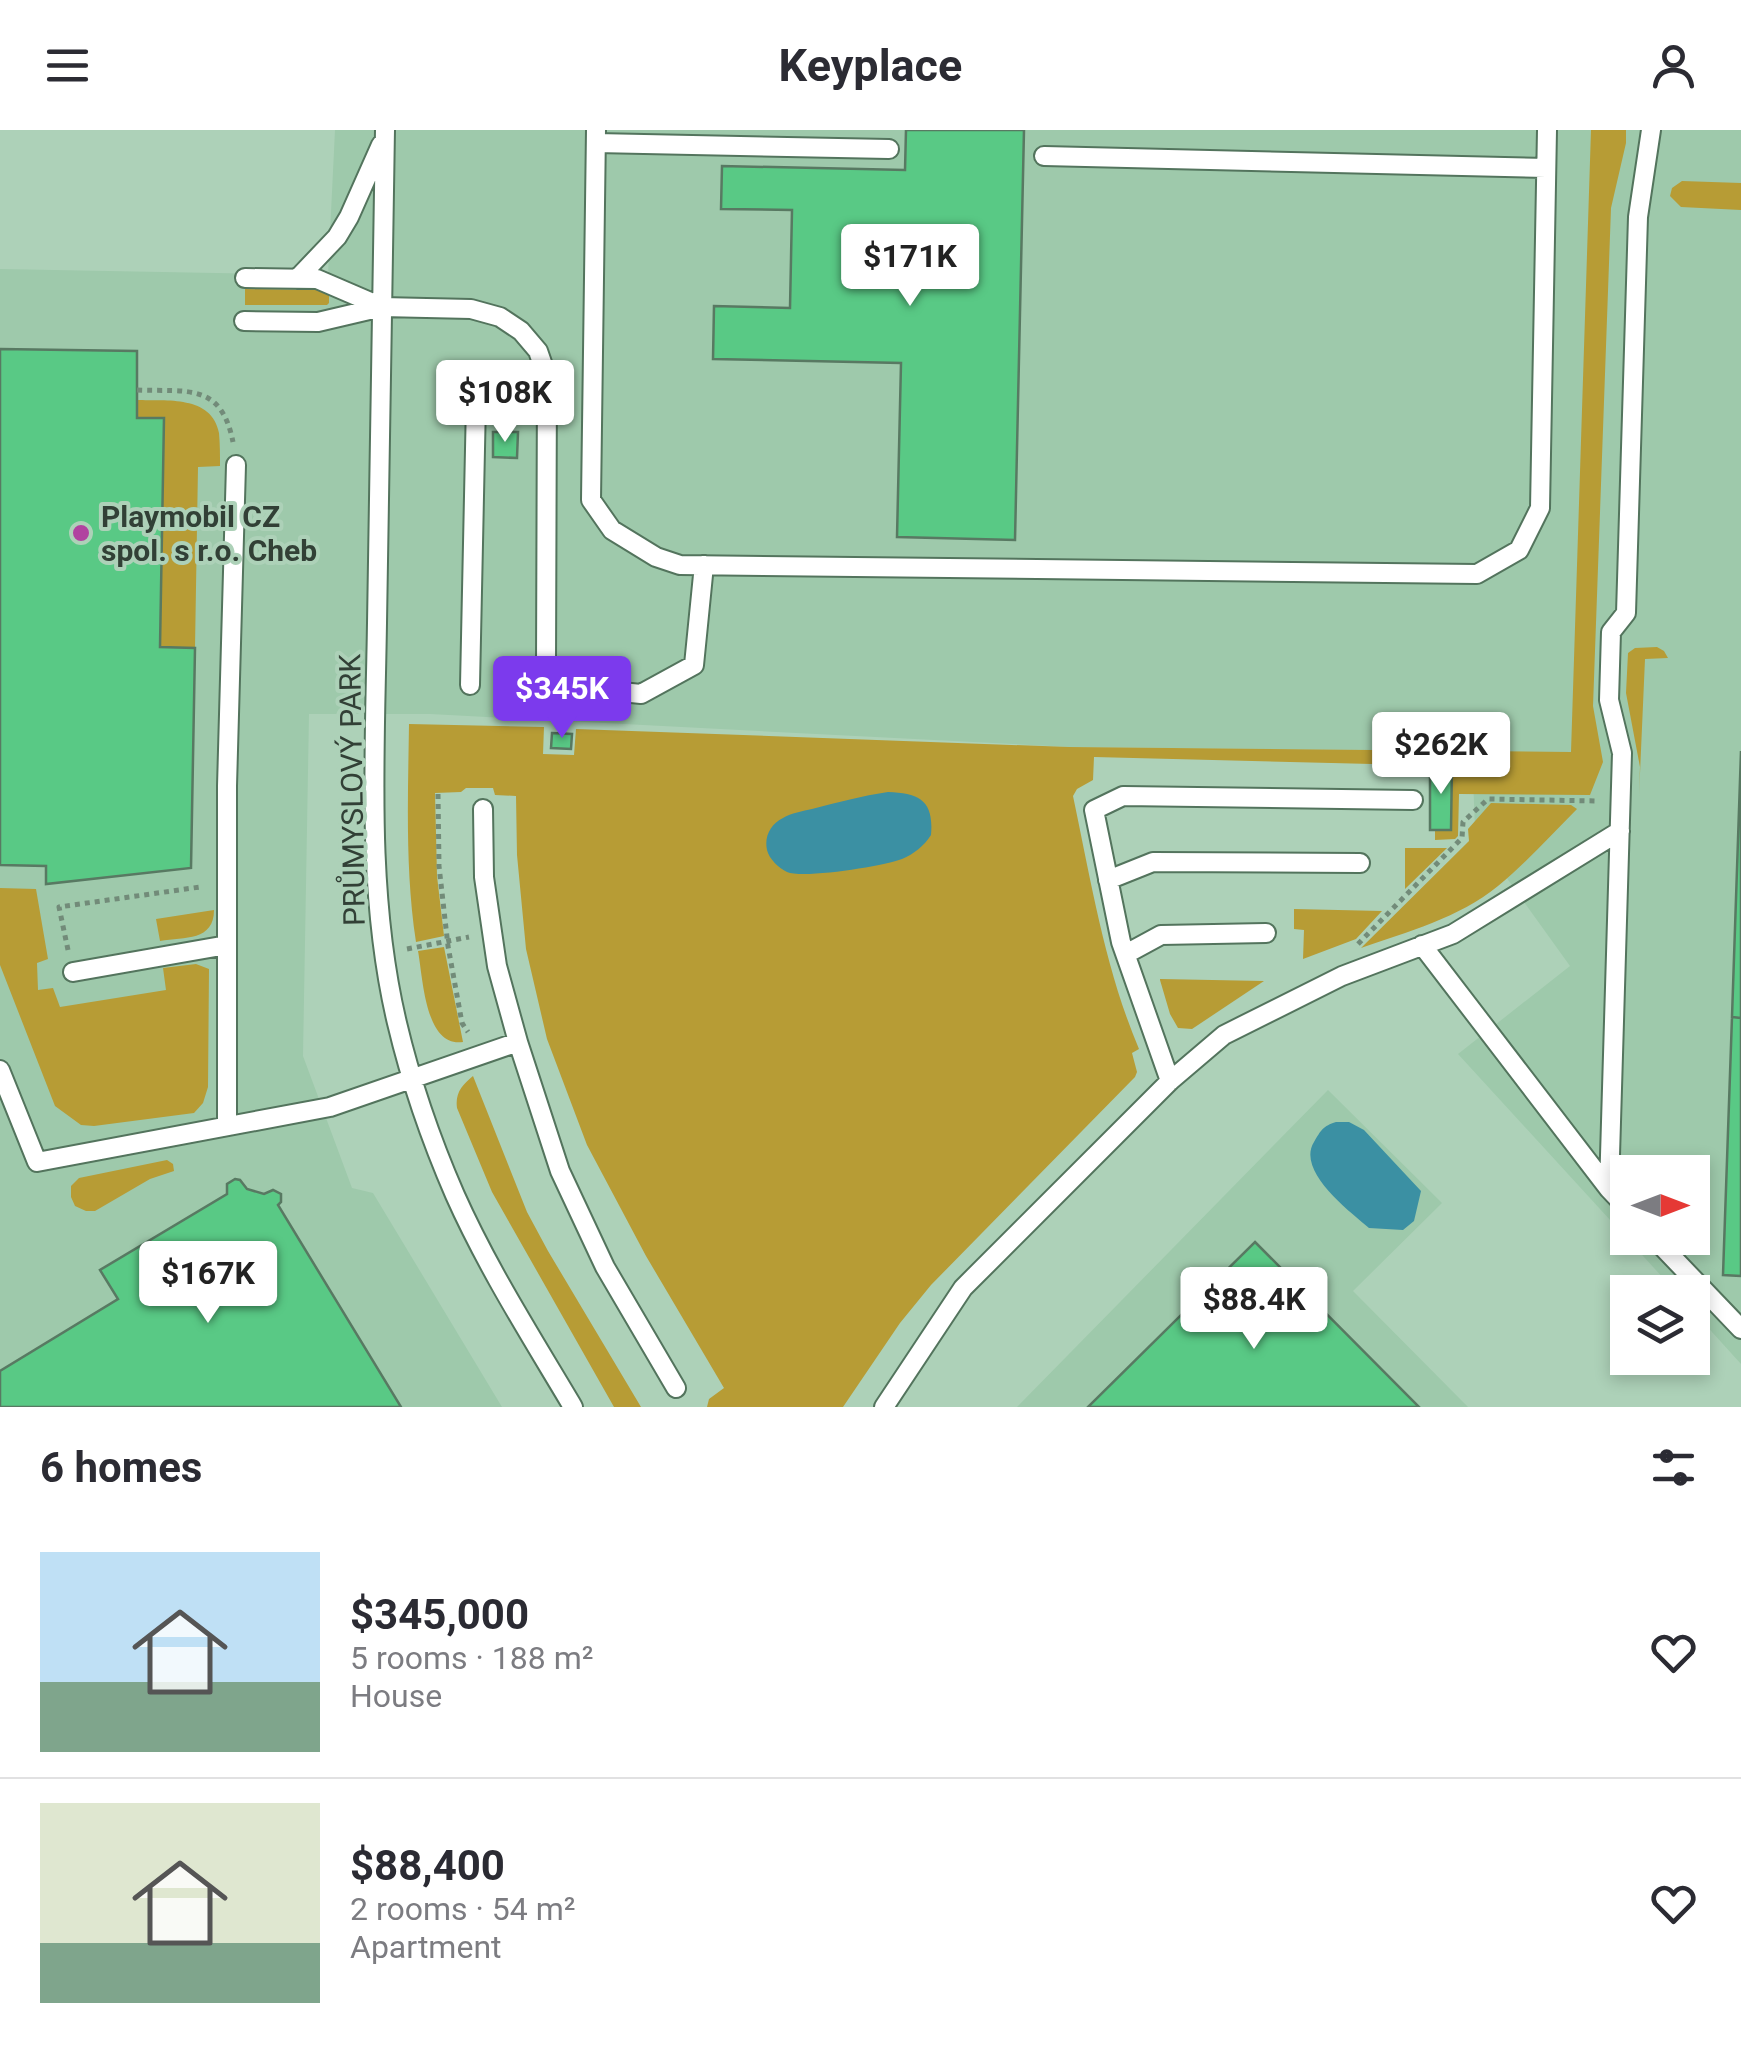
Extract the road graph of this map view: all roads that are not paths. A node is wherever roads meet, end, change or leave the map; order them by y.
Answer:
1 (1548, 130) edge
2 (1651, 130) edge
3 (386, 133) edge
4 (596, 136) edge
5 (889, 149) dead end
6 (1044, 156) dead end
7 (1546, 168) junction
8 (245, 278) dead end
9 (297, 279) junction
10 (382, 307) junction
11 (244, 322) dead end
12 (548, 402) junction
13 (236, 465) road end
14 (704, 565) junction
15 (470, 685) dead end
16 (1413, 800) dead end
17 (483, 809) dead end
18 (1620, 831) junction
19 (1360, 863) dead end
20 (1108, 880) junction
21 (1266, 933) dead end
22 (227, 945) junction
23 (1422, 945) junction
24 (1126, 954) junction
25 (73, 972) road end
26 (518, 1042) junction
27 (0, 1070) edge
28 (413, 1078) junction
29 (1170, 1081) junction
30 (227, 1126) junction
31 (1609, 1189) joint
32 (1670, 1255) edge
33 (1741, 1329) edge
34 (676, 1388) dead end
35 (573, 1407) edge
36 (884, 1407) edge

1 - 7 lane
2 - 18 lane
3 - 9 lane
3 - 10 lane, PRŮMYSLOVÝ PARK
4 - 5 lane
4 - 14 lane
6 - 7 lane
7 - 14 lane
8 - 9 lane
9 - 10 lane
10 - 11 lane
10 - 12 lane
10 - 28 lane, PRŮMYSLOVÝ PARK
12 - 14 lane
12 - 15 lane
13 - 22 lane
16 - 20 lane
17 - 26 lane
18 - 23 lane
18 - 31 lane
19 - 20 lane
20 - 24 lane
21 - 24 lane
22 - 25 lane
22 - 30 lane
23 - 29 lane
23 - 31 lane
24 - 29 lane
26 - 28 lane
26 - 34 lane
27 - 30 lane
28 - 30 lane
28 - 35 lane, PRŮMYSLOVÝ PARK
29 - 36 lane
32 - 33 lane

